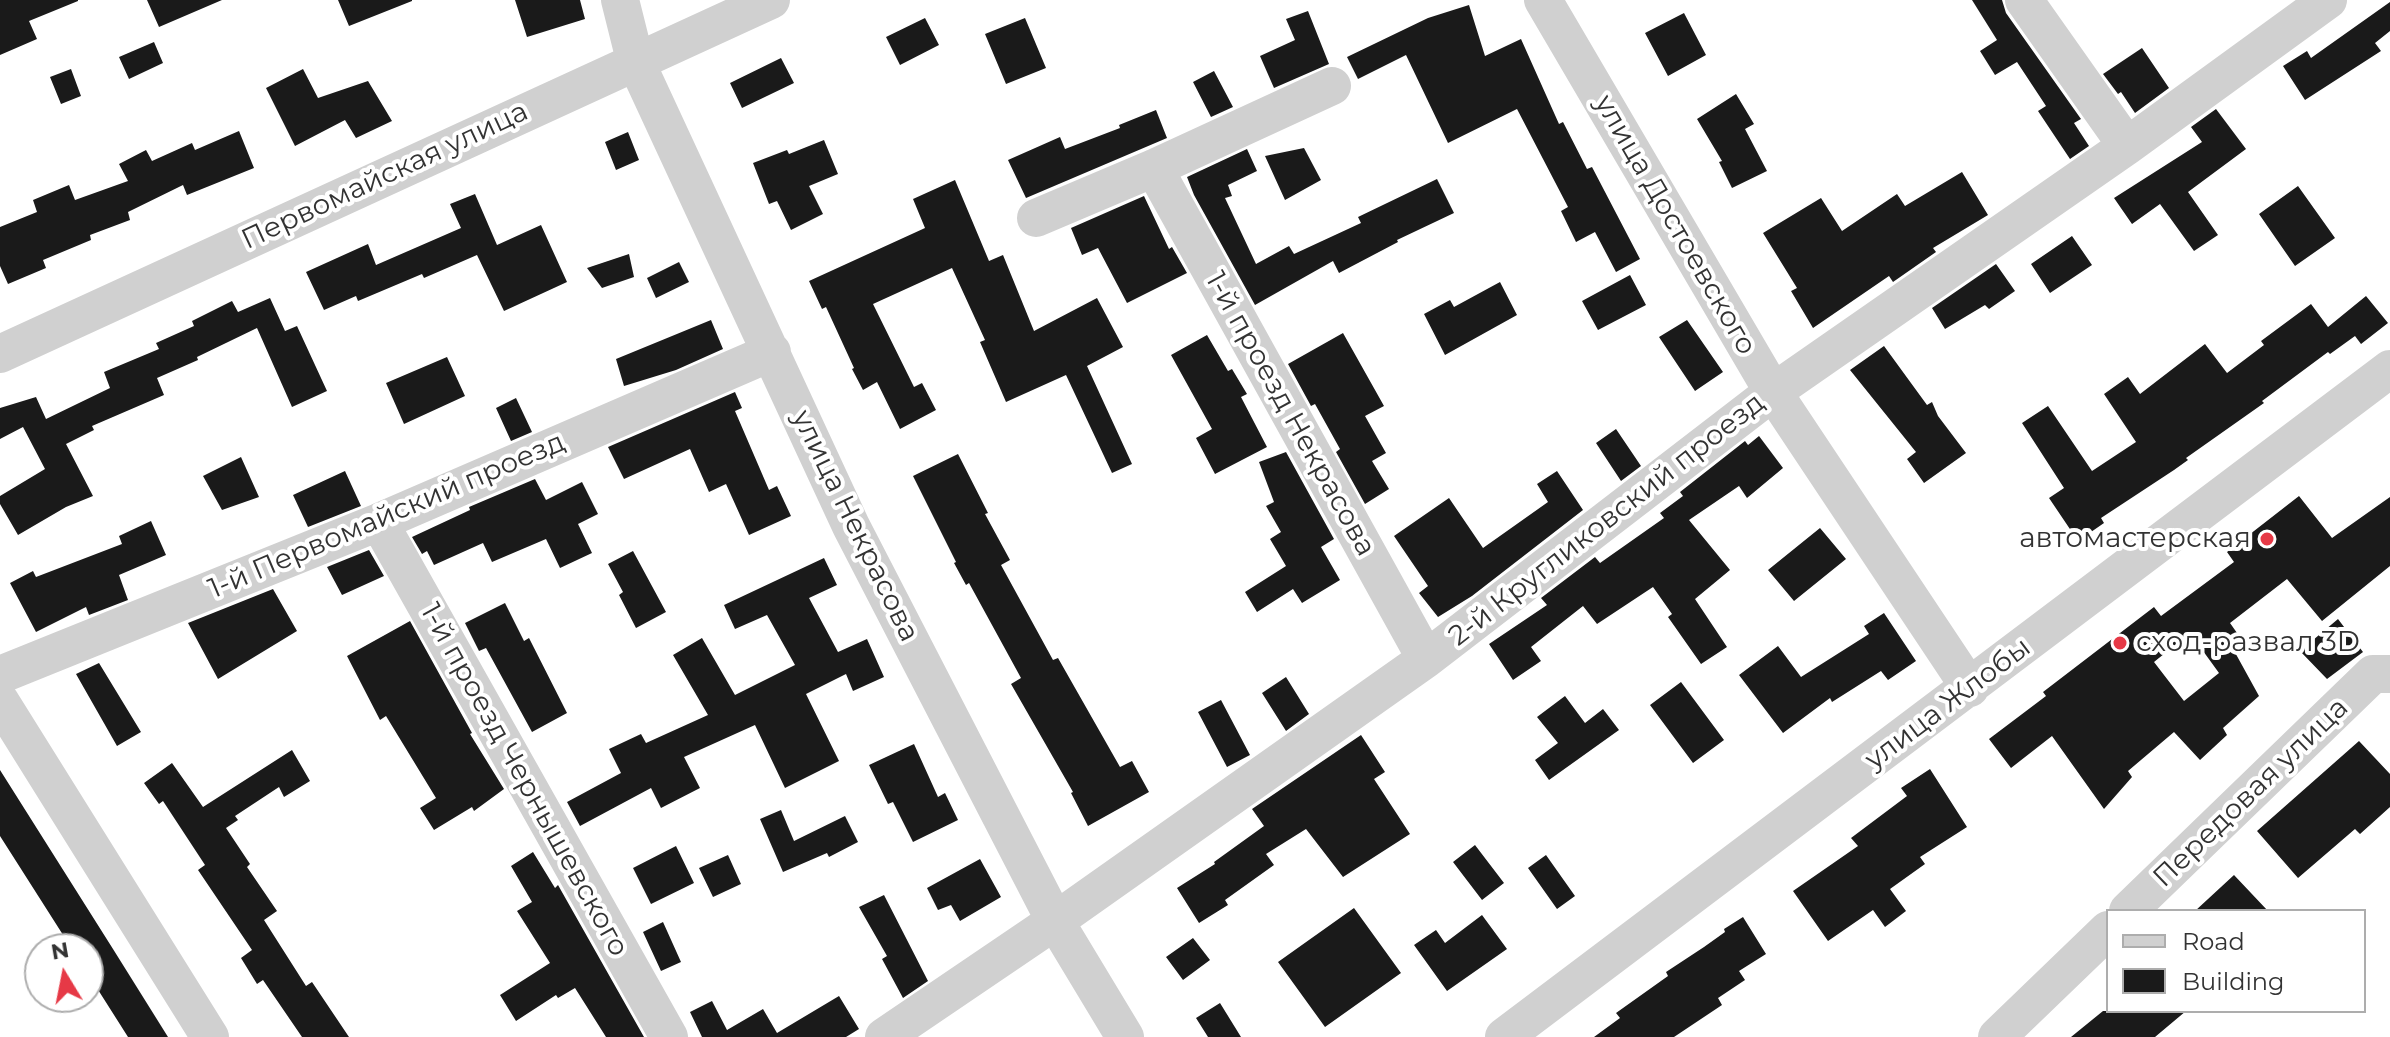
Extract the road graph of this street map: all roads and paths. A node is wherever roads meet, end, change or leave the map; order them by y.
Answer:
1 (620, 0) edge
2 (771, 0) edge
3 (1543, 0) edge
4 (2024, 0) edge
5 (2328, 0) edge
6 (635, 60) junction
7 (1332, 86) dead end
8 (2127, 146) junction
9 (1154, 168) junction
10 (1036, 218) dead end
11 (772, 352) junction
12 (0, 354) edge
13 (2390, 369) edge
14 (1773, 392) junction
15 (379, 522) junction
16 (1426, 659) junction
17 (2382, 674) edge
18 (0, 675) edge
19 (1970, 688) junction
20 (0, 701) edge
21 (2130, 909) edge
22 (1055, 921) junction
23 (2106, 932) edge
24 (210, 1037) edge
25 (669, 1037) edge
26 (884, 1037) edge
27 (1125, 1037) edge
28 (1504, 1037) edge
29 (1997, 1037) edge

1 - 6 street, улица Некрасова
2 - 6 street, Первомайская улица
3 - 14 street, улица Достоевского
4 - 8 street
5 - 8 street, 2-й Кругликовский проезд
6 - 11 street, улица Некрасова
6 - 12 street, Первомайская улица
7 - 9 street
8 - 14 street, 2-й Кругликовский проезд
9 - 10 street
9 - 16 street, 1-й проезд Некрасова
11 - 15 street, 1-й Первомайский проезд
11 - 22 street, улица Некрасова
13 - 19 street, улица Жлобы
14 - 16 street, 2-й Кругликовский проезд
14 - 19 street, улица Достоевского
15 - 18 street, 1-й Первомайский проезд
15 - 25 street, 1-й проезд Чернышевского
16 - 22 street, 2-й Кругликовский проезд
17 - 21 street, Передовая улица
19 - 28 street, улица Жлобы
20 - 24 street
22 - 26 street, 2-й Кругликовский проезд
22 - 27 street, улица Некрасова
23 - 29 street

